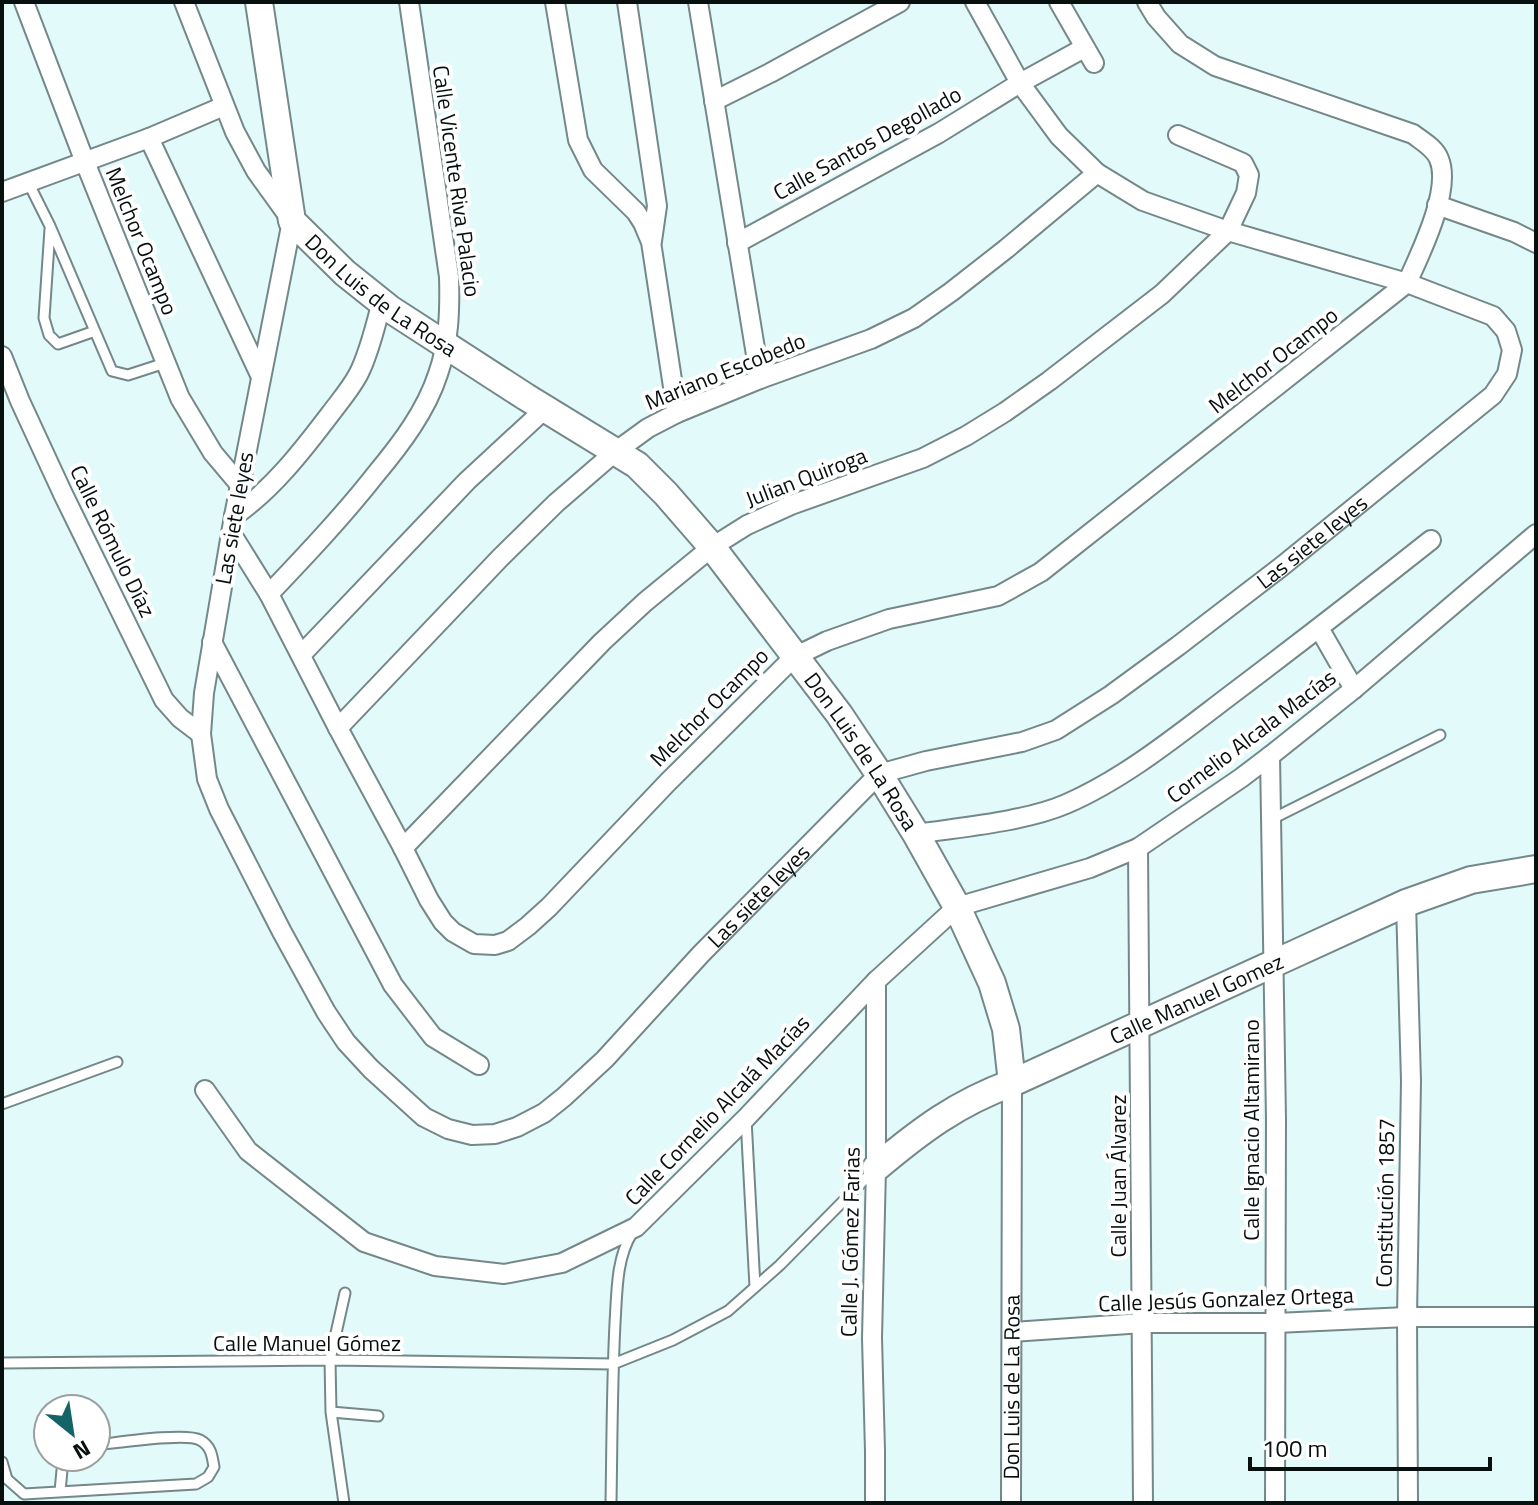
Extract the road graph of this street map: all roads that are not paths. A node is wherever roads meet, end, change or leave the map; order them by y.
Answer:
1 (24, 2) edge
2 (184, 2) edge
3 (259, 2) edge
4 (409, 2) edge
5 (555, 2) edge
6 (627, 2) edge
7 (698, 2) edge
8 (900, 2) edge
9 (975, 2) edge
10 (1059, 2) edge
11 (1147, 2) edge
12 (1020, 83) junction
13 (714, 101) junction
14 (224, 106) junction
15 (1178, 135) dead end
16 (149, 138) junction
17 (85, 162) junction
18 (1097, 173) junction
19 (28, 182) junction
20 (2, 192) edge
21 (1437, 205) junction
22 (292, 221) junction
23 (50, 226) junction
24 (1228, 231) junction
25 (651, 242) junction
26 (737, 243) junction
27 (1536, 243) edge
28 (1407, 283) junction
29 (382, 302) junction
30 (95, 331) junction
31 (446, 345) junction
32 (2, 356) edge
33 (165, 363) junction
34 (261, 377) junction
35 (760, 379) junction
36 (545, 409) junction
37 (677, 413) junction
38 (615, 452) junction
39 (240, 485) junction
40 (232, 524) junction
41 (1536, 534) edge
42 (1431, 540) dead end
43 (712, 547) junction
44 (269, 594) junction
45 (1319, 628) junction
46 (212, 642) junction
47 (301, 655) junction
48 (794, 657) junction
49 (1354, 689) junction
50 (338, 728) junction
51 (201, 734) junction
52 (1440, 735) dead end
53 (1270, 756) junction
54 (879, 774) junction
55 (1272, 819) junction
56 (916, 834) junction
57 (403, 848) junction
58 (1138, 848) junction
59 (1536, 869) edge
60 (1406, 903) junction
61 (957, 907) junction
62 (1274, 963) junction
63 (876, 981) junction
64 (1140, 1023) junction
65 (117, 1062) dead end
66 (479, 1065) dead end
67 (1012, 1083) junction
68 (205, 1090) dead end
69 (2, 1104) edge
70 (746, 1118) junction
71 (876, 1168) junction
72 (636, 1227) junction
73 (755, 1287) junction
74 (345, 1293) dead end
75 (1407, 1317) junction
76 (1536, 1317) edge
77 (1143, 1323) junction
78 (1276, 1323) junction
79 (1012, 1332) junction
80 (330, 1360) junction
81 (2, 1363) edge
82 (613, 1364) junction
83 (331, 1412) junction
84 (378, 1416) dead end
85 (112, 1444) edge
86 (2, 1462) edge
87 (62, 1473) edge
88 (60, 1492) junction
89 (344, 1503) edge
90 (611, 1503) edge
91 (875, 1503) edge
92 (1011, 1503) edge
93 (1143, 1503) edge
94 (1275, 1503) edge
95 (1408, 1503) edge

1 - 17 street, Melchor Ocampo
2 - 14 street, Don Luis de La Rosa
3 - 22 street, Las siete leyes
4 - 31 street, Calle Vicente Riva Palacio
5 - 25 street
6 - 25 street
7 - 13 street
8 - 13 street
9 - 12 street, Las siete leyes
10 - 12 street, Calle Santos Degollado
11 - 21 street
12 - 18 street, Las siete leyes
12 - 26 street, Calle Santos Degollado
13 - 26 street
14 - 16 street
14 - 22 street, Don Luis de La Rosa
15 - 24 street
16 - 17 street
16 - 34 street
17 - 19 street
17 - 33 street, Melchor Ocampo
18 - 24 street, Las siete leyes
18 - 35 street, Mariano Escobedo
19 - 20 street
19 - 23 lane
21 - 27 street
21 - 28 street
22 - 29 street, Don Luis de La Rosa
22 - 34 street, Las siete leyes
23 - 30 lane
23 - 30 lane
24 - 28 street, Las siete leyes
24 - 43 street, Julian Quiroga
25 - 37 street
26 - 35 street
28 - 48 street, Melchor Ocampo
28 - 54 street, Las siete leyes
29 - 31 street, Don Luis de La Rosa
29 - 40 street
30 - 33 lane
31 - 36 street, Don Luis de La Rosa
31 - 44 street, Calle Vicente Riva Palacio
32 - 51 street, Calle Rómulo Díaz
33 - 39 street, Melchor Ocampo
34 - 39 street, Las siete leyes
35 - 37 street, Mariano Escobedo
36 - 38 street, Don Luis de La Rosa
36 - 47 street
37 - 38 street, Mariano Escobedo
38 - 43 street, Don Luis de La Rosa
38 - 50 street, Mariano Escobedo
39 - 40 street, Las siete leyes
40 - 44 street, Melchor Ocampo
40 - 46 street, Las siete leyes
41 - 49 street, Cornelio Alcala Macías
42 - 45 street
43 - 48 street, Don Luis de La Rosa
43 - 57 street, Julian Quiroga
44 - 47 street, Melchor Ocampo
45 - 49 street
45 - 56 street
46 - 51 street, Las siete leyes
46 - 66 street
47 - 50 street, Melchor Ocampo
48 - 54 street, Don Luis de La Rosa
48 - 57 street, Melchor Ocampo
49 - 53 street, Cornelio Alcala Macías
50 - 57 street, Melchor Ocampo
51 - 54 street, Las siete leyes
52 - 55 lane
53 - 55 street, Calle Ignacio Altamirano
53 - 58 street, Cornelio Alcala Macías
54 - 56 street, Don Luis de La Rosa
55 - 62 street, Calle Ignacio Altamirano
56 - 61 street, Don Luis de La Rosa
58 - 61 street, Cornelio Alcala Macías
58 - 64 street, Calle Juan Álvarez
59 - 60 street, Calle Manuel Gomez
60 - 62 street, Calle Manuel Gomez
60 - 75 street, Constitución 1857
61 - 63 street, Calle Cornelio Alcalá Macías
61 - 67 street, Don Luis de La Rosa
62 - 64 street, Calle Manuel Gomez
62 - 78 street, Calle Ignacio Altamirano
63 - 70 street, Calle Cornelio Alcalá Macías
63 - 71 street, Calle J. Gómez Farias
64 - 67 street, Calle Manuel Gomez
64 - 77 street, Calle Juan Álvarez
65 - 69 lane
67 - 71 street, Calle Manuel Gomez
67 - 79 street, Don Luis de La Rosa
68 - 72 street, Calle Cornelio Alcalá Macías
70 - 72 street, Calle Cornelio Alcalá Macías
70 - 73 lane
71 - 73 lane
71 - 91 street, Calle J. Gómez Farias
72 - 82 lane
73 - 82 lane
74 - 80 lane
75 - 76 street, Calle Jesús Gonzalez Ortega
75 - 78 street, Calle Jesús Gonzalez Ortega
75 - 95 street, Constitución 1857
77 - 78 street, Calle Jesús Gonzalez Ortega
77 - 79 street, Calle Jesús Gonzalez Ortega
77 - 93 street, Calle Juan Álvarez
78 - 94 street, Calle Ignacio Altamirano
79 - 92 street, Don Luis de La Rosa
80 - 81 lane, Calle Manuel Gómez
80 - 82 lane, Calle Manuel Gómez
80 - 83 lane
82 - 90 lane
83 - 84 lane
83 - 89 lane
85 - 88 lane
86 - 88 lane
87 - 88 lane

